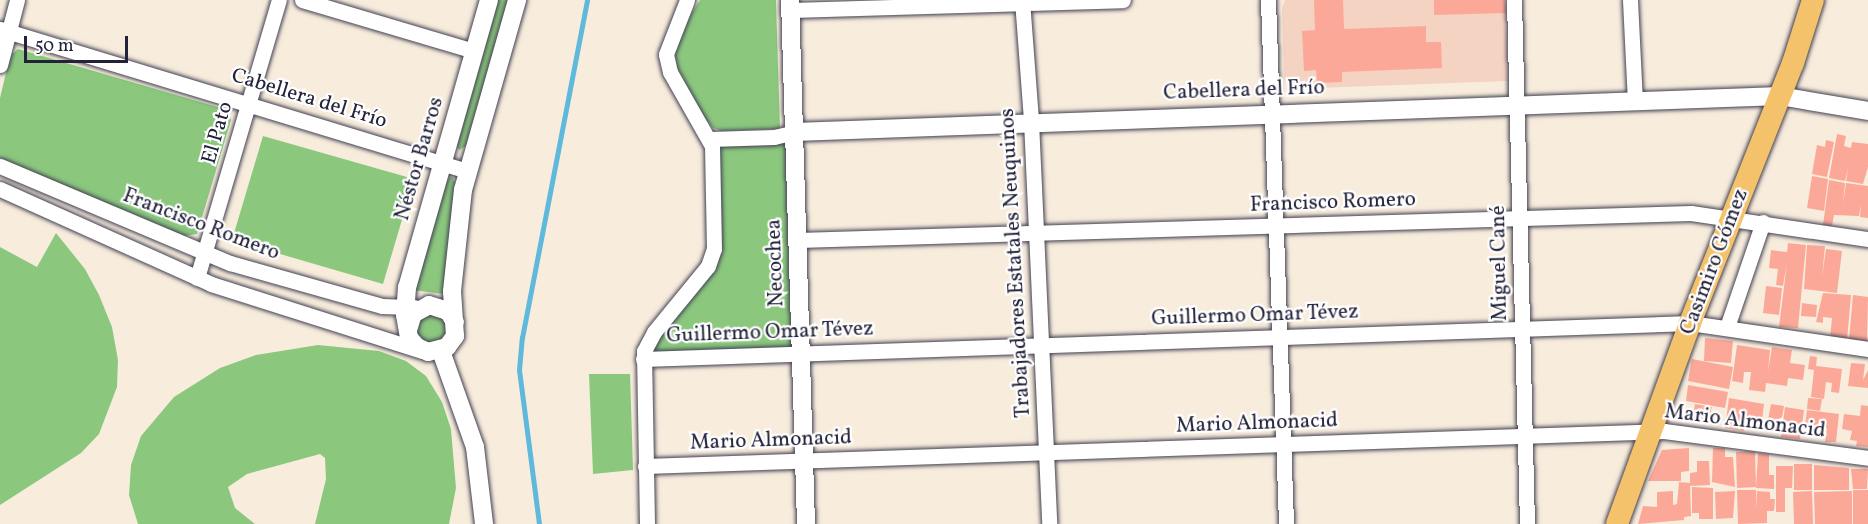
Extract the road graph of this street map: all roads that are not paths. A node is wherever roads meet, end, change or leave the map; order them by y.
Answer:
1 (17, 0) edge
2 (279, 0) edge
3 (302, 0) edge
4 (489, 0) edge
5 (517, 0) edge
6 (687, 0) edge
7 (1123, 0) edge
8 (1268, 0) edge
9 (1514, 0) edge
10 (1630, 0) edge
11 (1813, 0) edge
12 (1022, 2) edge
13 (790, 5) edge
14 (4, 30) edge
15 (474, 51) junction
16 (0, 64) edge
17 (1780, 96) junction
18 (1635, 101) junction
19 (248, 104) junction
20 (1517, 105) junction
21 (1868, 111) edge
22 (1271, 113) junction
23 (1031, 121) junction
24 (795, 132) junction
25 (710, 139) junction
26 (442, 163) junction
27 (0, 166) edge
28 (467, 171) junction
29 (0, 189) edge
30 (1731, 217) junction
31 (1520, 219) junction
32 (1763, 222) junction
33 (1275, 226) junction
34 (1036, 233) junction
35 (1868, 239) edge
36 (798, 240) junction
37 (204, 254) junction
38 (197, 278) junction
39 (429, 305) junction
40 (404, 308) junction
41 (455, 322) junction
42 (1690, 323) junction
43 (1726, 327) junction
44 (1522, 328) junction
45 (408, 332) junction
46 (1279, 337) junction
47 (1041, 345) junction
48 (1868, 349) edge
49 (422, 351) junction
50 (441, 351) junction
51 (801, 353) junction
52 (642, 359) junction
53 (1650, 432) junction
54 (1525, 436) junction
55 (1283, 444) junction
56 (1046, 452) junction
57 (1868, 458) edge
58 (804, 460) junction
59 (645, 466) junction
60 (484, 524) edge
61 (647, 524) edge
62 (806, 524) edge
63 (1048, 524) edge
64 (1286, 524) edge
65 (1527, 524) edge
66 (1617, 524) edge

1 - 14 street
2 - 19 street, El Pato
3 - 15 street
4 - 15 street, Néstor Barros
5 - 28 street
6 - 25 street
7 - 12 street
8 - 22 street
9 - 20 street, Miguel Cané
10 - 18 street
11 - 17 main road, Casimiro Gómez
12 - 13 street
12 - 23 street, Trabajadores Estatales Neuquinos
13 - 24 street, Necochea
14 - 16 street
14 - 19 street, Cabellera del Frío
15 - 26 street, Néstor Barros
17 - 18 street, Cabellera del Frío
17 - 21 street, Cabellera del Frío
17 - 30 main road, Casimiro Gómez
18 - 20 street, Cabellera del Frío
19 - 26 street, Cabellera del Frío
19 - 37 street, El Pato
20 - 22 street, Cabellera del Frío
20 - 31 street, Miguel Cané
22 - 23 street, Cabellera del Frío
22 - 33 street
23 - 24 street, Cabellera del Frío
23 - 34 street, Trabajadores Estatales Neuquinos
24 - 25 street, Cabellera del Frío
24 - 36 street, Necochea
25 - 52 street
26 - 28 street, Cabellera del Frío
26 - 40 street, Néstor Barros
27 - 37 street, Francisco Romero
28 - 41 street
29 - 38 street
30 - 31 street, Francisco Romero
30 - 32 street, Francisco Romero
30 - 42 main road, Casimiro Gómez
31 - 33 street, Francisco Romero
31 - 44 street, Miguel Cané
32 - 35 street, Francisco Romero
32 - 43 street
33 - 34 street, Francisco Romero
33 - 46 street
34 - 36 street, Francisco Romero
34 - 47 street, Trabajadores Estatales Neuquinos
36 - 51 street, Necochea
37 - 38 street, El Pato
37 - 40 street, Francisco Romero
38 - 49 street
39 - 40 street, Francisco Romero
39 - 41 street
39 - 45 street
40 - 45 street, Néstor Barros
41 - 50 street
42 - 43 street, Guillermo Omar Tévez
42 - 44 street, Guillermo Omar Tévez
42 - 53 main road, Casimiro Gómez
43 - 48 street, Guillermo Omar Tévez
44 - 46 street, Guillermo Omar Tévez
44 - 54 street, Miguel Cané
45 - 49 street, Néstor Barros
46 - 47 street, Guillermo Omar Tévez
46 - 55 street
47 - 51 street, Guillermo Omar Tévez
47 - 56 street, Trabajadores Estatales Neuquinos
49 - 50 street
50 - 60 street
51 - 52 street, Guillermo Omar Tévez
51 - 58 street, Necochea
52 - 59 street
53 - 54 street, Mario Almonacid
53 - 57 street, Mario Almonacid
53 - 66 main road, Casimiro Gómez
54 - 55 street, Mario Almonacid
54 - 65 street, Miguel Cané
55 - 56 street, Mario Almonacid
55 - 64 street
56 - 58 street, Mario Almonacid
56 - 63 street, Trabajadores Estatales Neuquinos
58 - 59 street, Mario Almonacid
58 - 62 street, Necochea
59 - 61 street

